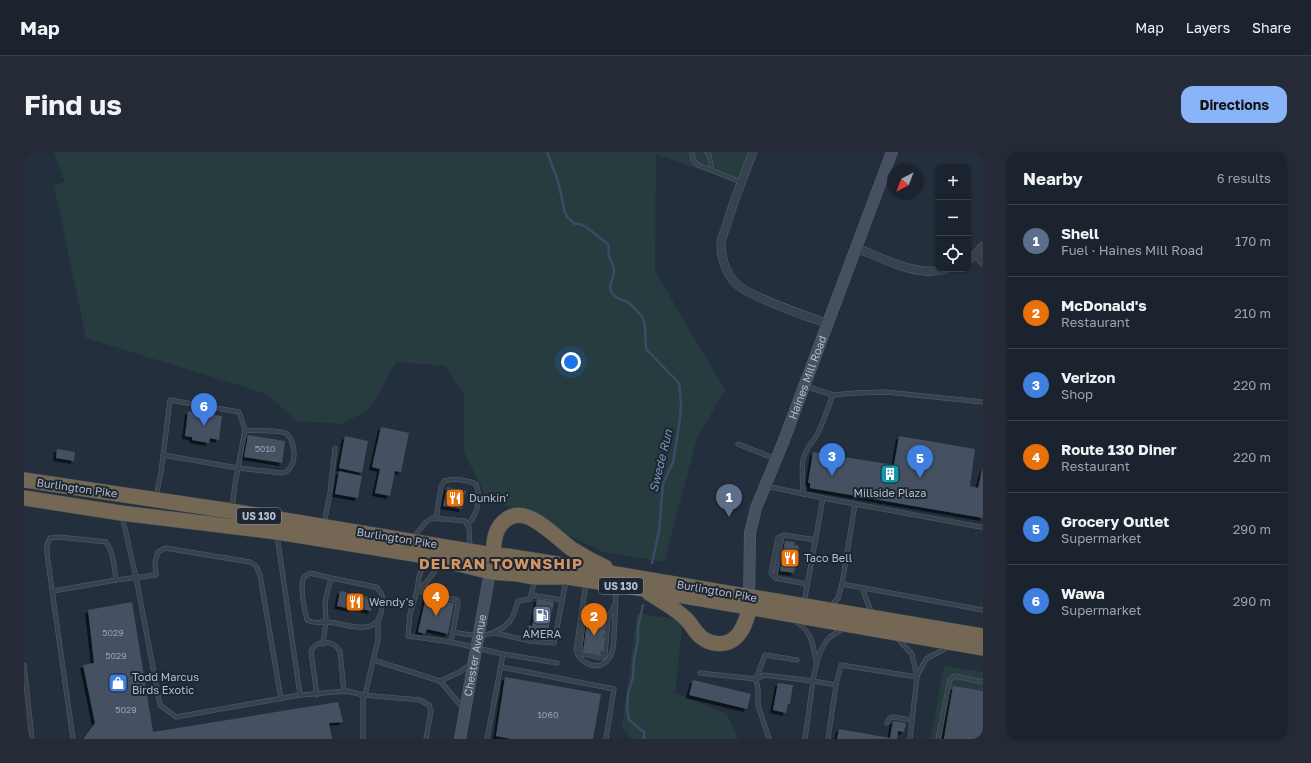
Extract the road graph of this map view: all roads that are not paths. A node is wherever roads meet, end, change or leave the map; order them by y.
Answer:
1 (692, 152) edge
2 (707, 152) edge
3 (753, 152) edge
4 (892, 152) edge
5 (712, 170) junction
6 (741, 182) junction
7 (983, 246) edge
8 (856, 248) junction
9 (976, 254) junction
10 (971, 258) edge
11 (983, 262) edge
12 (935, 272) edge
13 (828, 324) junction
14 (804, 386) junction
15 (833, 395) junction
16 (983, 402) edge
17 (245, 430) junction
18 (738, 444) dead end
19 (335, 448) dead end
20 (163, 455) junction
21 (776, 459) junction
22 (238, 468) junction
23 (24, 480) edge
24 (765, 486) junction
25 (803, 494) junction
26 (24, 498) edge
27 (823, 498) junction
28 (155, 500) junction
29 (855, 504) junction
30 (231, 511) junction
31 (121, 513) junction
32 (434, 518) junction
33 (468, 524) junction
34 (323, 526) junction
35 (983, 527) edge
36 (277, 532) junction
37 (411, 540) junction
38 (816, 540) junction
39 (470, 550) junction
40 (493, 555) junction
41 (426, 556) junction
42 (443, 560) junction
43 (490, 572) junction
44 (535, 577) junction
45 (567, 577) junction
46 (136, 578) junction
47 (331, 578) junction
48 (116, 580) junction
49 (616, 580) junction
50 (587, 581) junction
51 (807, 584) junction
52 (842, 584) junction
53 (862, 588) junction
54 (644, 589) junction
55 (53, 591) junction
56 (417, 591) junction
57 (531, 595) junction
58 (562, 600) junction
59 (616, 602) junction
60 (749, 602) junction
61 (803, 606) junction
62 (583, 610) junction
63 (828, 610) junction
64 (983, 610) edge
65 (782, 614) junction
66 (874, 618) junction
67 (326, 622) junction
68 (378, 622) junction
69 (849, 625) junction
70 (453, 632) junction
71 (889, 632) junction
72 (494, 633) junction
73 (479, 636) junction
74 (983, 636) edge
75 (450, 642) junction
76 (323, 644) junction
77 (955, 644) junction
78 (477, 648) junction
79 (983, 648) edge
80 (503, 654) junction
81 (373, 660) junction
82 (797, 660) dead end
83 (474, 662) junction
84 (816, 662) junction
85 (558, 663) dead end
86 (24, 665) edge
87 (501, 667) junction
88 (700, 673) dead end
89 (916, 677) junction
90 (756, 679) junction
91 (440, 681) junction
92 (813, 681) junction
93 (983, 682) edge
94 (836, 685) junction
95 (344, 692) junction
96 (300, 695) junction
97 (317, 695) junction
98 (364, 695) junction
99 (281, 699) junction
100 (465, 710) junction
101 (912, 720) junction
102 (887, 723) dead end
103 (32, 739) edge
104 (73, 739) edge
105 (364, 739) edge
106 (426, 739) edge
107 (460, 739) edge
108 (487, 739) edge
109 (606, 739) edge
110 (769, 739) edge
111 (805, 739) edge
112 (828, 739) edge
113 (910, 739) edge
114 (938, 739) edge

1 - 5 lane
2 - 5 lane
3 - 6 street
4 - 8 street, Haines Mill Road
5 - 6 lane
6 - 13 street
7 - 9 street
8 - 12 street
8 - 13 street, Haines Mill Road
9 - 10 street
9 - 11 street
13 - 14 street, Haines Mill Road
14 - 15 lane
14 - 21 street, Haines Mill Road
15 - 16 lane
15 - 25 lane
17 - 20 lane
17 - 22 lane
17 - 22 lane
18 - 21 lane
19 - 34 lane
20 - 22 lane
20 - 28 lane
21 - 24 street, Haines Mill Road
22 - 30 lane
23 - 28 highway, Burlington Pike / US 130
24 - 25 lane
24 - 60 street, Haines Mill Road
25 - 27 lane
26 - 31 highway, Burlington Pike / US 130
27 - 29 lane
27 - 38 lane
28 - 30 highway, Burlington Pike / US 130
29 - 35 lane
29 - 52 lane
30 - 34 highway, Burlington Pike / US 130
31 - 36 highway, Burlington Pike / US 130
31 - 46 lane
32 - 33 lane
32 - 33 lane
32 - 37 lane
33 - 39 lane
34 - 37 highway, Burlington Pike / US 130
36 - 41 highway, Burlington Pike / US 130
36 - 96 lane
37 - 39 highway, Burlington Pike / US 130
38 - 51 lane
38 - 51 lane
39 - 40 highway, Burlington Pike / US 130
40 - 43 street, Chester Avenue
40 - 49 highway, Burlington Pike / US 130
40 - 49 highway
41 - 42 highway, Burlington Pike / US 130
41 - 56 lane
42 - 43 highway, Burlington Pike / US 130
42 - 56 lane
43 - 44 highway, Burlington Pike / US 130
43 - 73 street, Chester Avenue
44 - 45 highway, Burlington Pike / US 130
44 - 57 lane
45 - 50 highway, Burlington Pike / US 130
45 - 58 lane
46 - 48 lane
46 - 99 lane
46 - 99 lane
47 - 67 lane
47 - 67 lane
47 - 68 lane
48 - 55 lane
48 - 55 lane
49 - 50 highway, Burlington Pike / US 130
49 - 54 highway, Burlington Pike / US 130
49 - 59 lane
49 - 60 highway, Burlington Pike / US 130
50 - 62 lane
51 - 61 lane
52 - 53 lane
52 - 63 lane
53 - 64 lane
53 - 66 lane
54 - 60 highway, Burlington Pike / US 130
54 - 60 highway
55 - 104 lane
56 - 70 lane
56 - 75 lane
57 - 58 lane
57 - 72 lane
58 - 72 lane
59 - 62 lane
59 - 62 lane
60 - 61 highway, Burlington Pike / US 130
60 - 65 highway, Burlington Pike / US 130
61 - 63 highway, Burlington Pike / US 130
63 - 66 highway, Burlington Pike / US 130
65 - 69 highway, Burlington Pike / US 130
65 - 84 lane
66 - 74 highway, Burlington Pike / US 130
67 - 68 lane
67 - 76 lane
68 - 81 lane
69 - 71 highway, Burlington Pike / US 130
69 - 84 lane
70 - 73 lane
70 - 75 lane
71 - 77 highway, Burlington Pike / US 130
71 - 89 lane
72 - 73 lane
73 - 78 street, Chester Avenue
75 - 78 lane
76 - 95 lane
76 - 97 lane
77 - 79 highway, Burlington Pike / US 130
77 - 89 lane
78 - 80 lane
78 - 83 street, Chester Avenue
80 - 85 lane
80 - 87 lane
81 - 91 lane
81 - 98 lane
82 - 90 lane
83 - 91 lane
83 - 100 street, Chester Avenue
84 - 92 lane
86 - 103 lane
87 - 108 lane
87 - 109 lane
88 - 90 lane
89 - 94 lane
89 - 101 lane
90 - 92 lane
90 - 110 lane
91 - 100 lane
92 - 94 lane
92 - 111 lane
93 - 114 lane
94 - 112 lane
95 - 97 lane
95 - 98 lane
96 - 97 lane
96 - 99 lane
98 - 105 lane
98 - 106 lane
100 - 107 street, Chester Avenue
101 - 102 lane
101 - 113 lane

